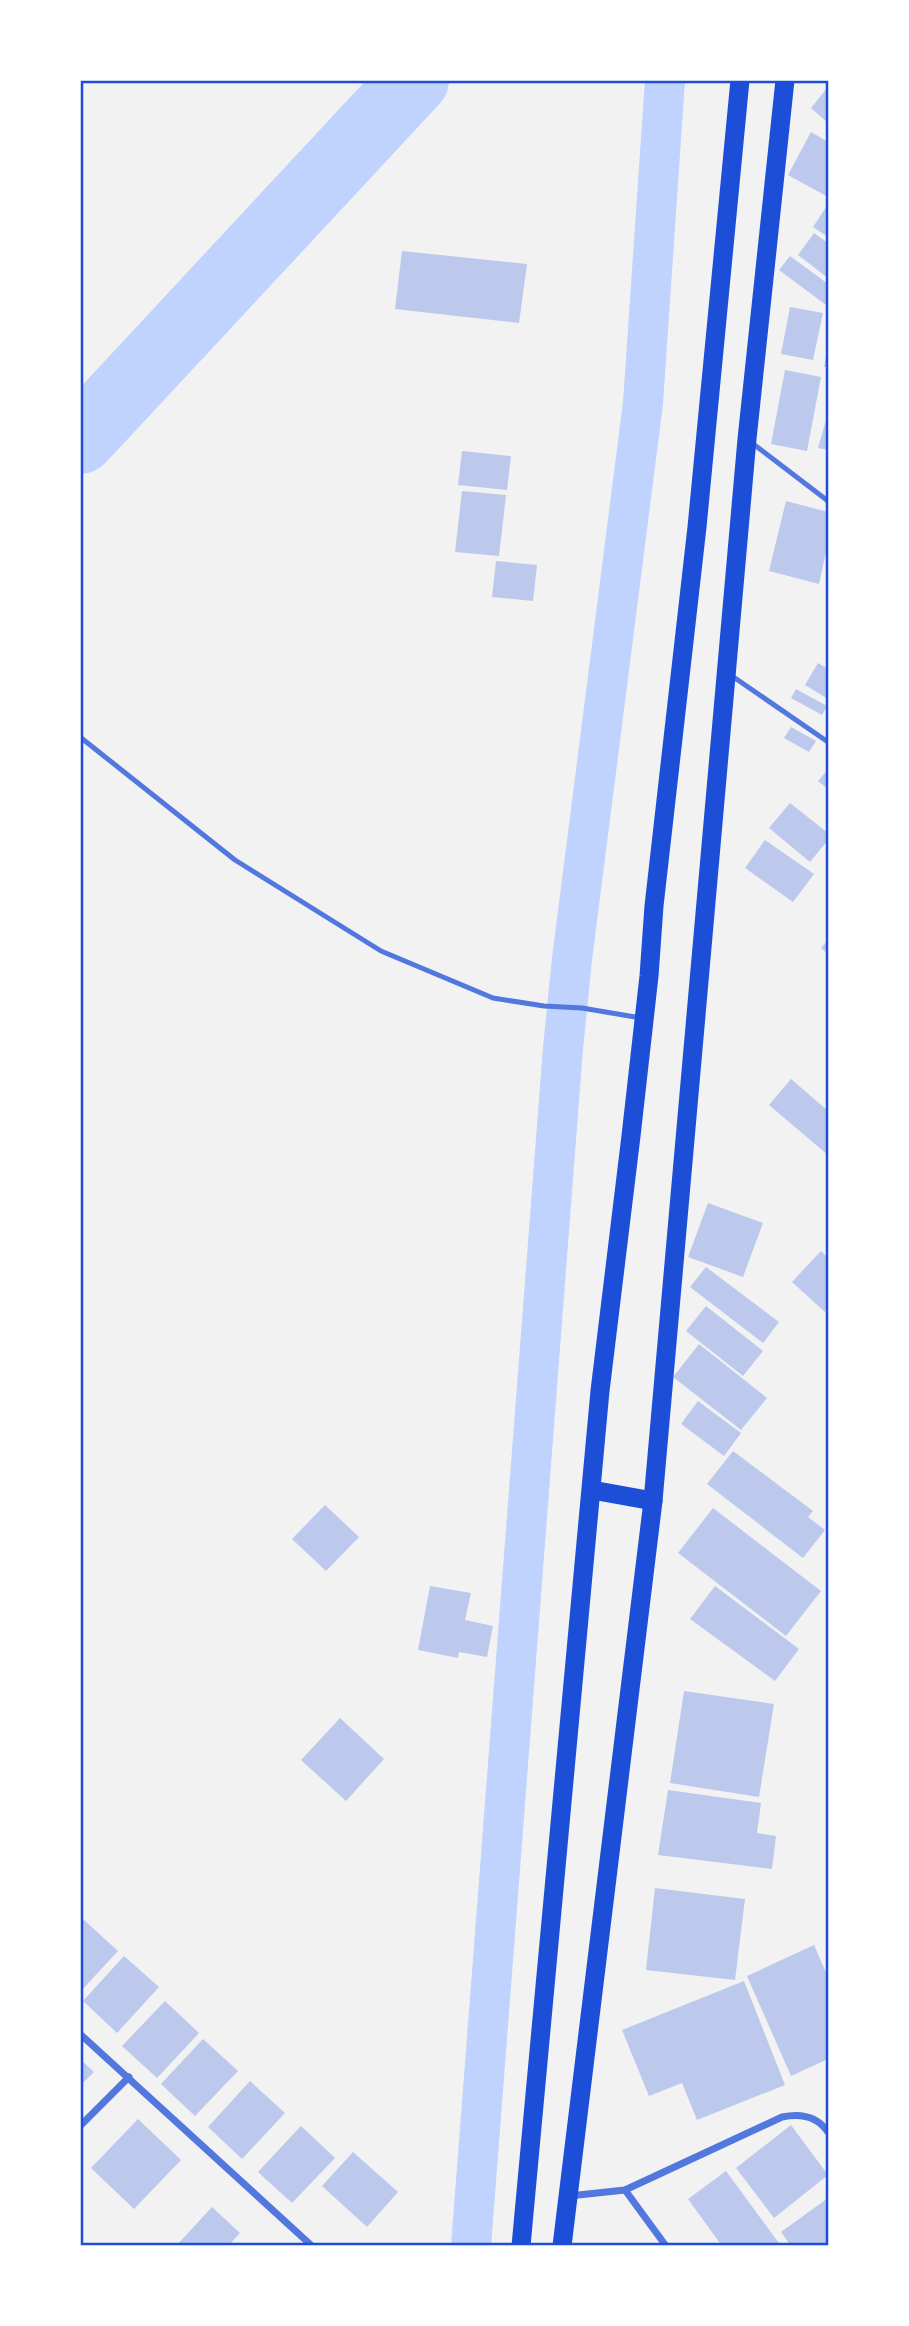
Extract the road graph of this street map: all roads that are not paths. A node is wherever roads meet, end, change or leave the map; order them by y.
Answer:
1 (740, 80) edge
2 (785, 80) edge
3 (747, 439) junction
4 (828, 501) edge
5 (727, 672) junction
6 (80, 737) edge
7 (828, 742) edge
8 (644, 1018) junction
9 (592, 1495) junction
10 (653, 1505) junction
11 (80, 2034) edge
12 (129, 2077) junction
13 (80, 2126) edge
14 (828, 2132) edge
15 (625, 2190) junction
16 (568, 2196) junction
17 (312, 2245) edge
18 (521, 2245) edge
19 (562, 2245) edge
20 (666, 2245) edge

1 - 8 highway
2 - 3 highway
3 - 4 lane
3 - 5 highway
5 - 7 lane
5 - 10 highway
6 - 8 lane
8 - 9 highway
9 - 10 highway
9 - 18 highway
10 - 16 highway
11 - 12 street
12 - 13 street
12 - 17 street
14 - 15 street
15 - 16 street
15 - 20 street
16 - 19 highway

